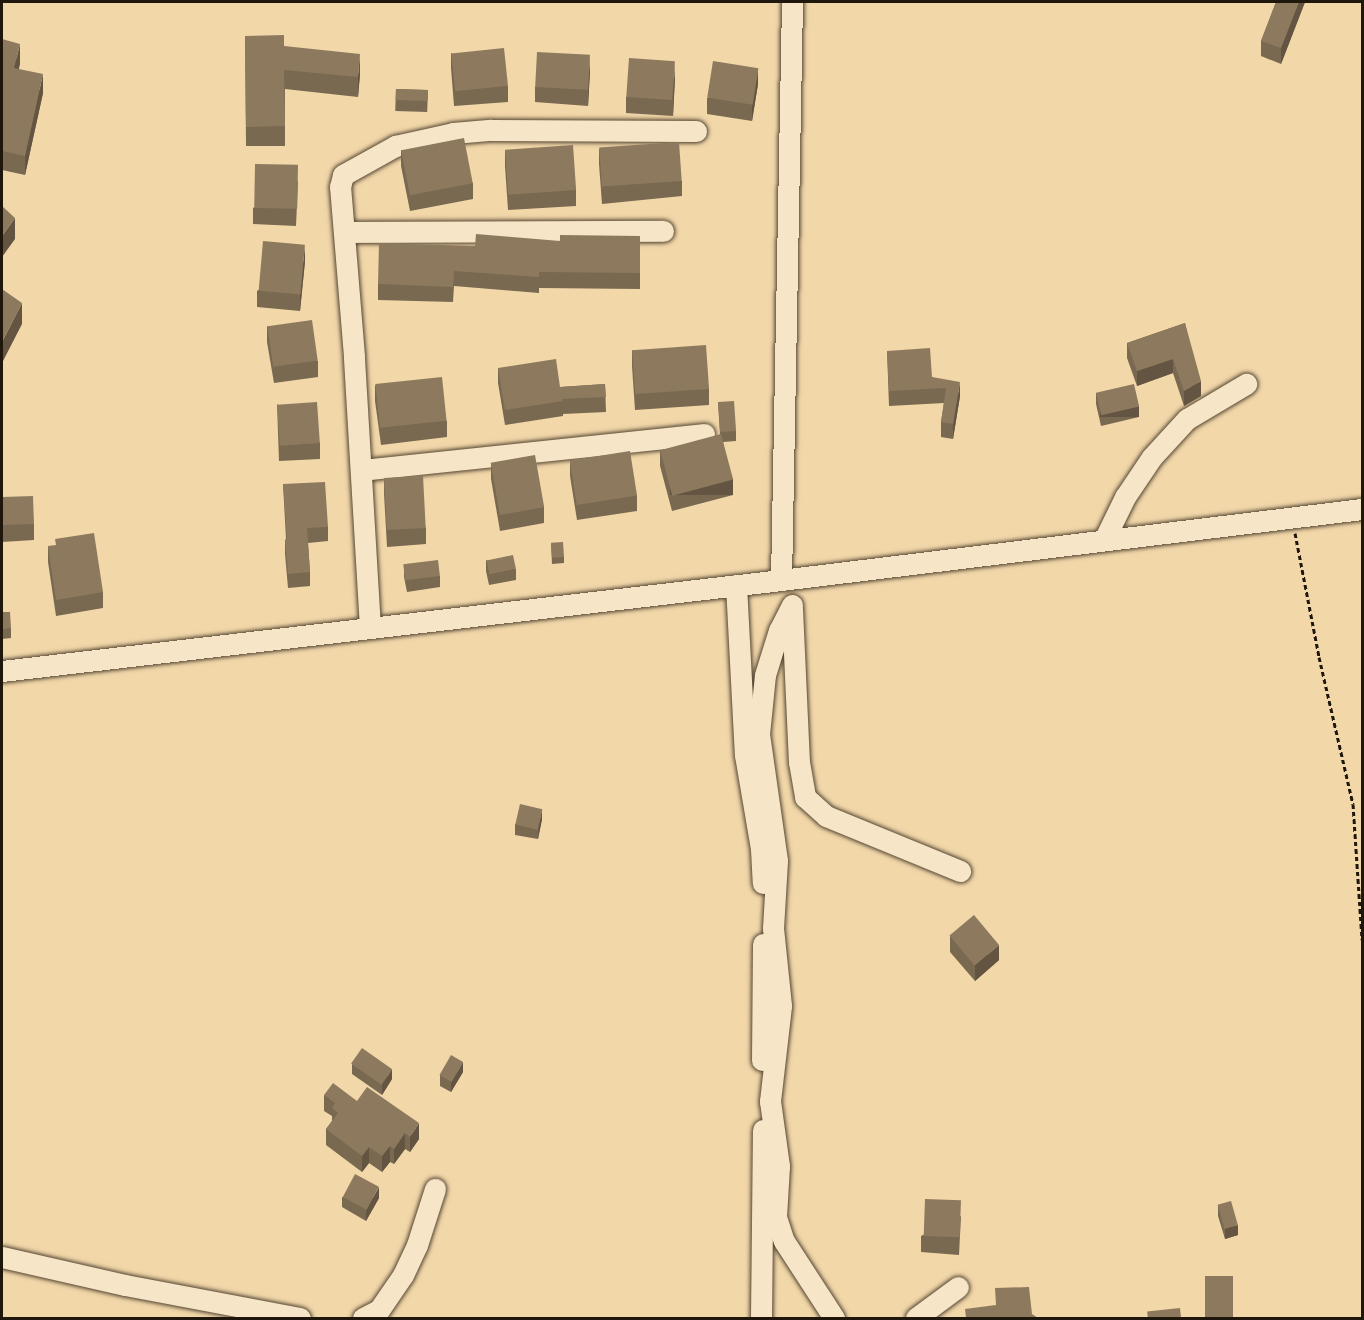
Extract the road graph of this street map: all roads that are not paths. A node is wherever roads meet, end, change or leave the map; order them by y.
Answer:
1 (792, 2) edge
2 (696, 131) dead end
3 (663, 231) dead end
4 (344, 232) junction
5 (1246, 384) dead end
6 (704, 434) dead end
7 (361, 470) junction
8 (1362, 509) edge
9 (1104, 540) junction
10 (786, 580) junction
11 (736, 585) junction
12 (792, 605) junction
13 (370, 628) junction
14 (2, 671) edge
15 (960, 871) dead end
16 (435, 1190) dead end
17 (2, 1257) edge
18 (958, 1287) dead end
19 (300, 1318) edge
20 (363, 1318) edge
21 (761, 1318) edge
22 (834, 1318) edge
23 (916, 1318) edge

1 - 10 street
2 - 4 street
3 - 4 street
4 - 7 street
5 - 9 street
6 - 7 street
7 - 13 street
8 - 9 street
9 - 10 street
10 - 11 street
10 - 12 street
11 - 13 street
11 - 21 street
12 - 15 street
12 - 22 street
13 - 14 street
16 - 20 street
17 - 19 street
18 - 23 street

